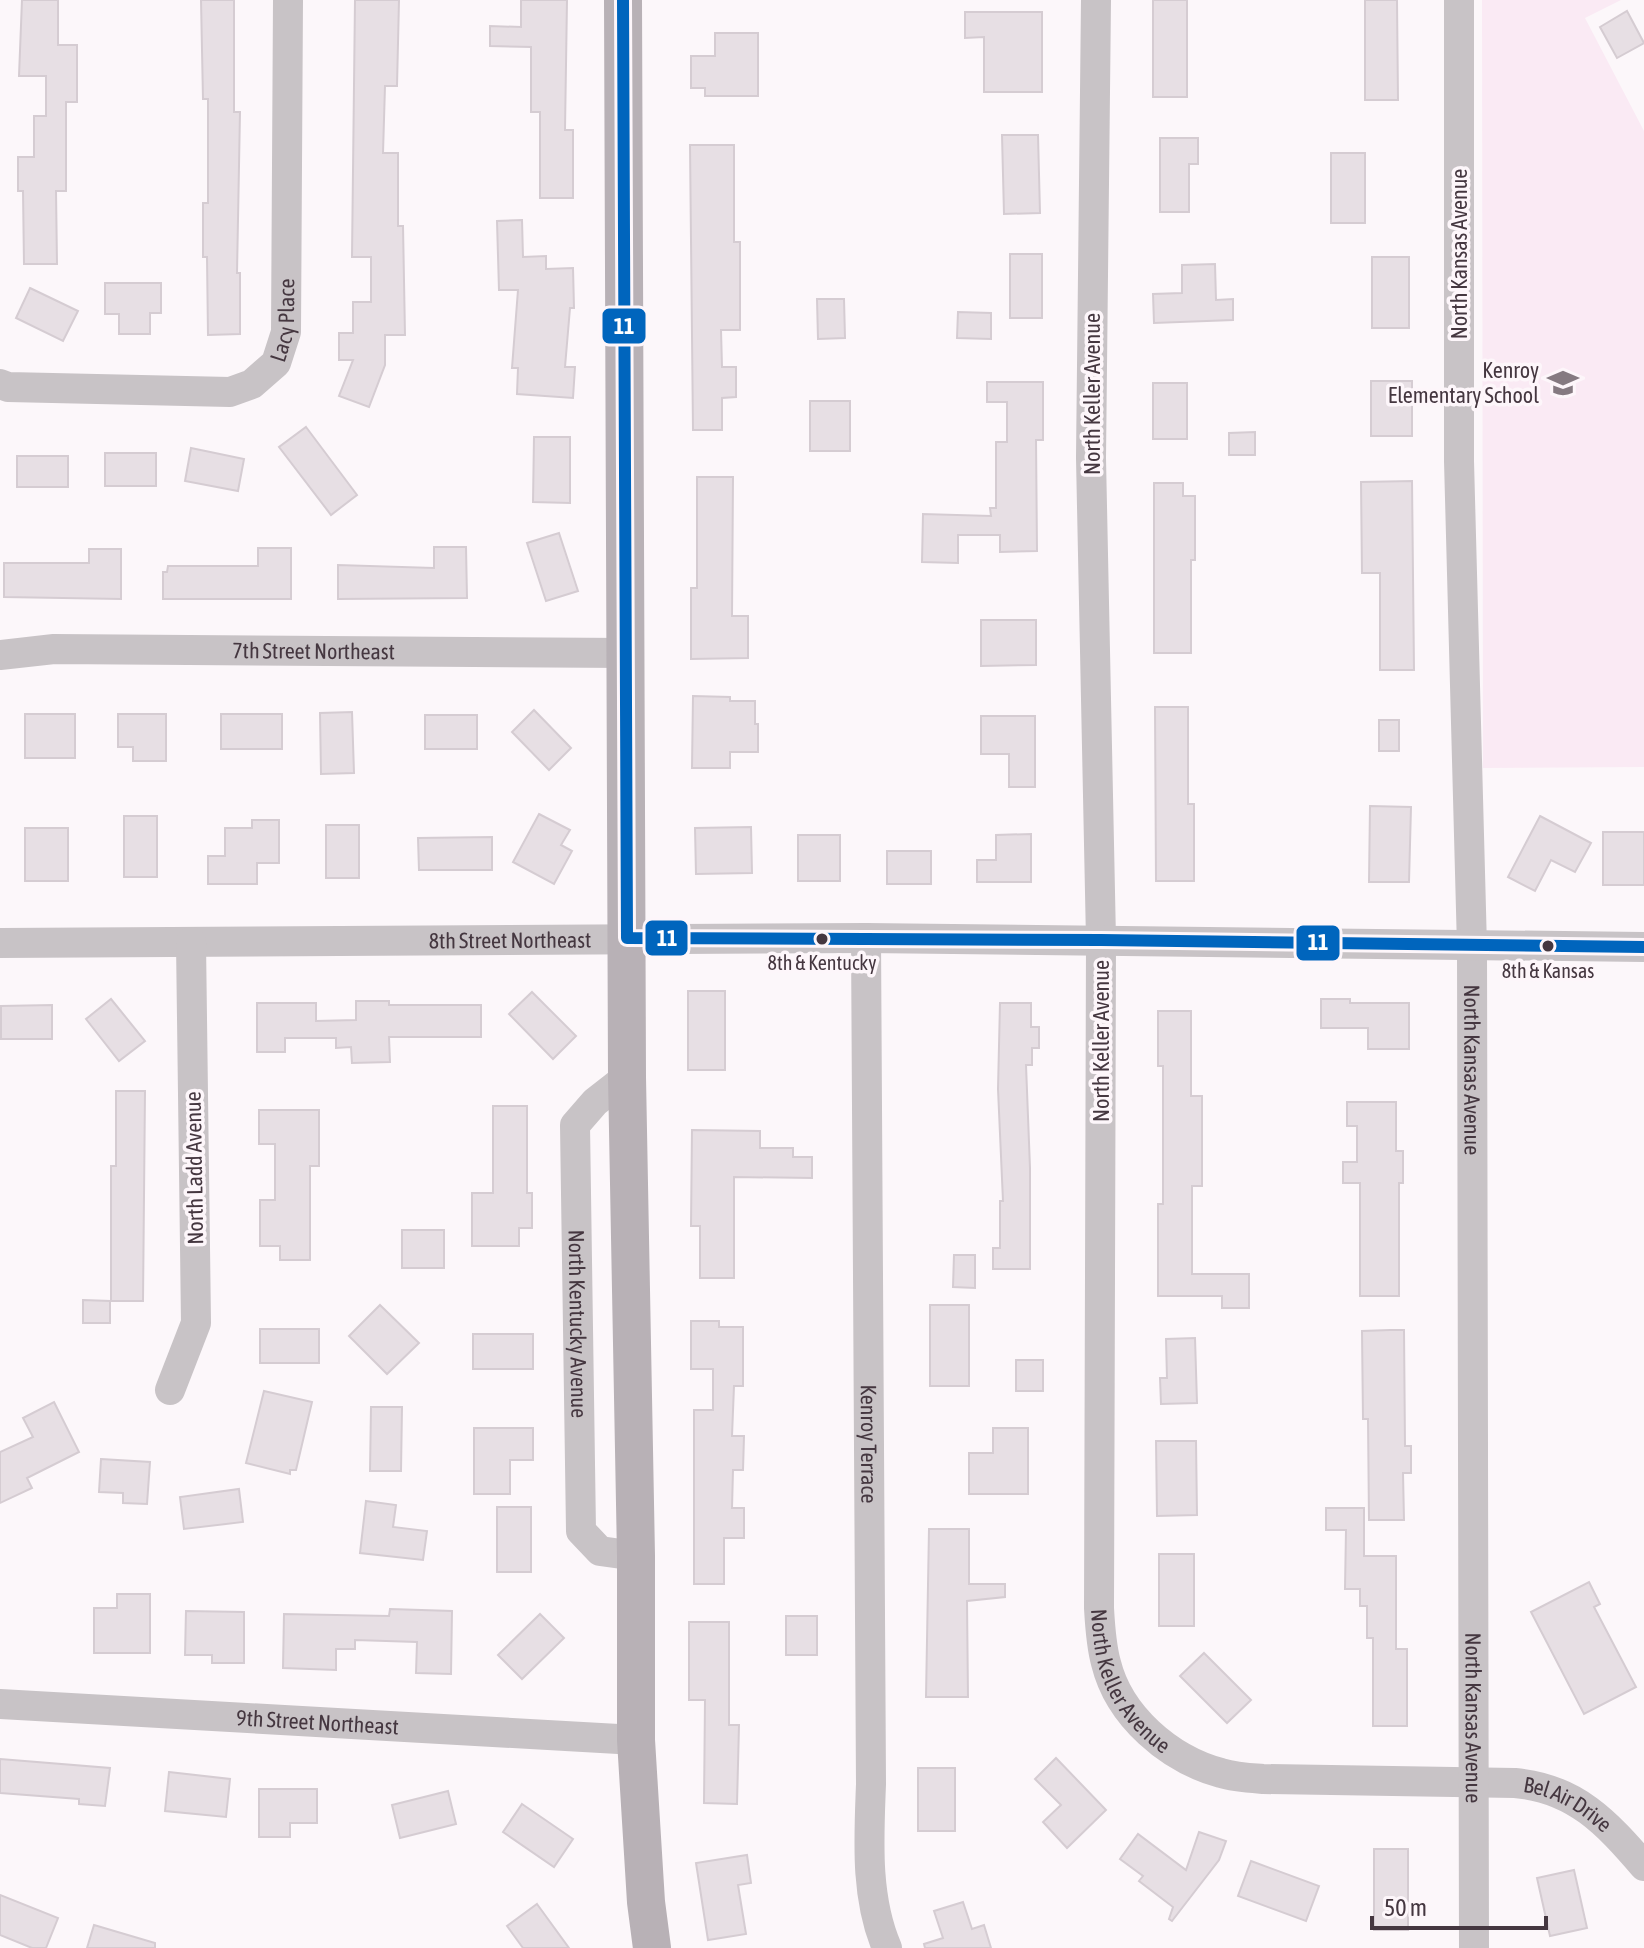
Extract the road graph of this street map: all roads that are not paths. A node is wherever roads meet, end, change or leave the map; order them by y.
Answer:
1 (288, 0) edge
2 (623, 0) edge
3 (1096, 0) edge
4 (1459, 0) edge
5 (4, 386) edge
6 (626, 653) junction
7 (0, 655) edge
8 (627, 938) junction
9 (866, 938) junction
10 (1101, 940) junction
11 (191, 942) junction
12 (0, 943) edge
13 (1472, 947) junction
14 (1644, 947) edge
15 (627, 1077) junction
16 (170, 1390) dead end
17 (636, 1556) junction
18 (0, 1704) edge
19 (636, 1740) junction
20 (1474, 1782) junction
21 (1644, 1866) edge
22 (652, 1948) edge
23 (887, 1948) edge
24 (1474, 1948) edge

1 - 5 street, Lacy Place
2 - 6 main road
3 - 10 street, North Keller Avenue
4 - 13 street, North Kansas Avenue
6 - 7 street, 7th Street Northeast
6 - 8 main road
8 - 9 street, 8th Street Northeast
8 - 11 street, 8th Street Northeast
8 - 15 main road
9 - 10 street, 8th Street Northeast
9 - 23 street, Kenroy Terrace
10 - 13 street, 8th Street Northeast
10 - 20 street, North Keller Avenue
11 - 12 street, 8th Street Northeast
11 - 16 street, North Ladd Avenue
13 - 14 street, 8th Street Northeast
13 - 20 street, North Kansas Avenue
15 - 17 main road
15 - 17 street, North Kentucky Avenue
17 - 19 main road
18 - 19 street, 9th Street Northeast
19 - 22 main road
20 - 21 street, Bel Air Drive
20 - 24 street, North Kansas Avenue

